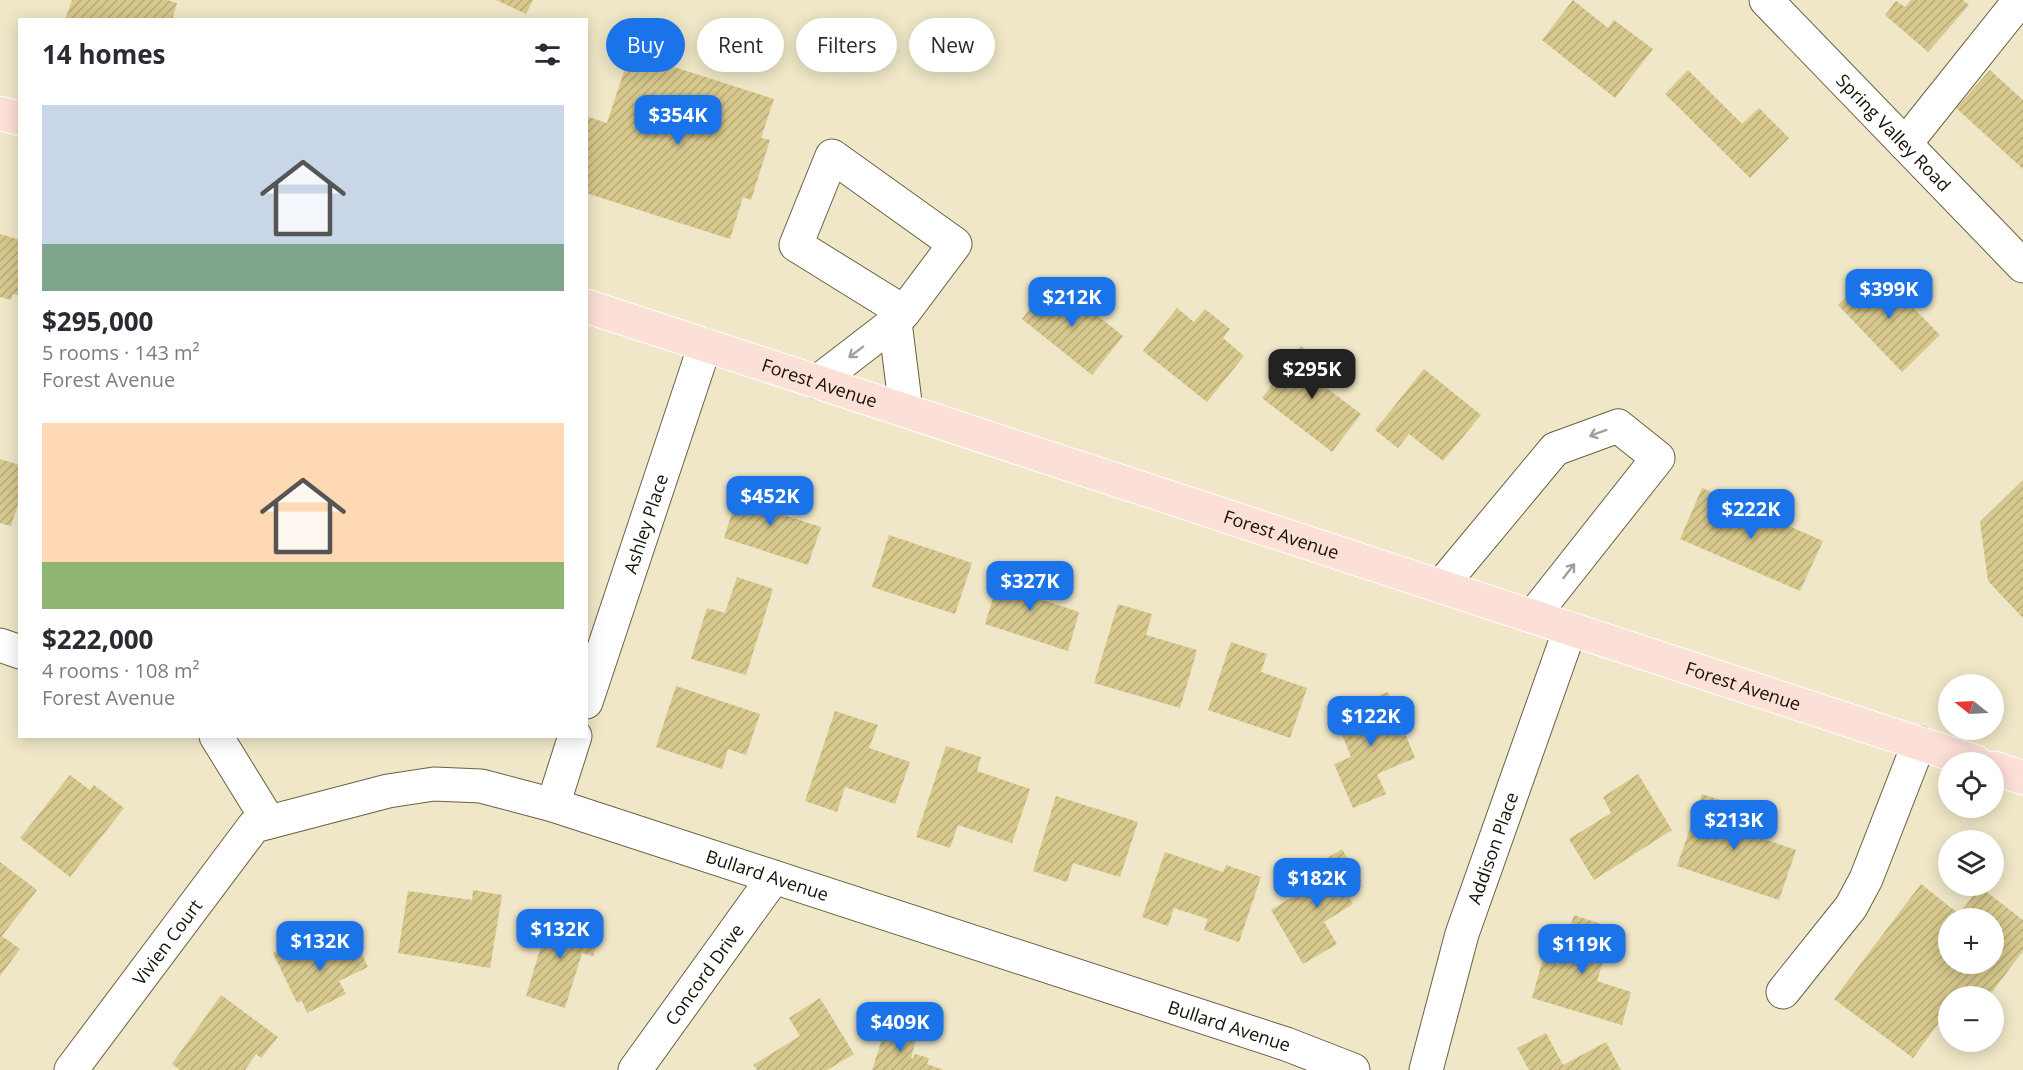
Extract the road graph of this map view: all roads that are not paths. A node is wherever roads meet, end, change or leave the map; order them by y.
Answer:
1 (1766, 0) edge
2 (2020, 0) edge
3 (0, 113) edge
4 (18, 118) edge
5 (1905, 144) junction
6 (2023, 266) edge
7 (588, 307) edge
8 (900, 317) junction
9 (705, 345) junction
10 (817, 382) junction
11 (906, 410) junction
12 (1441, 586) junction
13 (1533, 616) junction
14 (1570, 629) junction
15 (0, 645) edge
16 (18, 651) edge
17 (588, 696) edge
18 (217, 738) edge
19 (574, 738) edge
20 (1919, 743) junction
21 (1946, 752) edge
22 (2004, 771) edge
23 (2023, 778) edge
24 (552, 805) junction
25 (268, 822) junction
26 (774, 877) junction
27 (1783, 992) dead end
28 (70, 1070) edge
29 (635, 1070) edge
30 (1353, 1070) edge
31 (1426, 1070) edge

1 - 5 street, Spring Valley Road
2 - 5 street
3 - 4 main road
5 - 6 street, Spring Valley Road
7 - 9 main road, Forest Avenue
8 - 8 street
8 -> 10 street
8 - 11 street
9 - 10 main road, Forest Avenue
9 - 17 street, Ashley Place
10 - 11 main road, Forest Avenue
11 - 12 main road, Forest Avenue
12 - 13 main road, Forest Avenue
13 -> 12 street
13 - 14 main road, Forest Avenue
14 - 20 main road, Forest Avenue
14 - 31 street, Addison Place
15 - 16 street
18 - 25 street
19 - 24 street
20 - 21 main road, Forest Avenue
20 - 27 street
22 - 23 main road
24 - 25 street, Bullard Avenue
24 - 26 street, Bullard Avenue
25 - 28 street, Vivien Court
26 - 29 street, Concord Drive
26 - 30 street, Bullard Avenue

